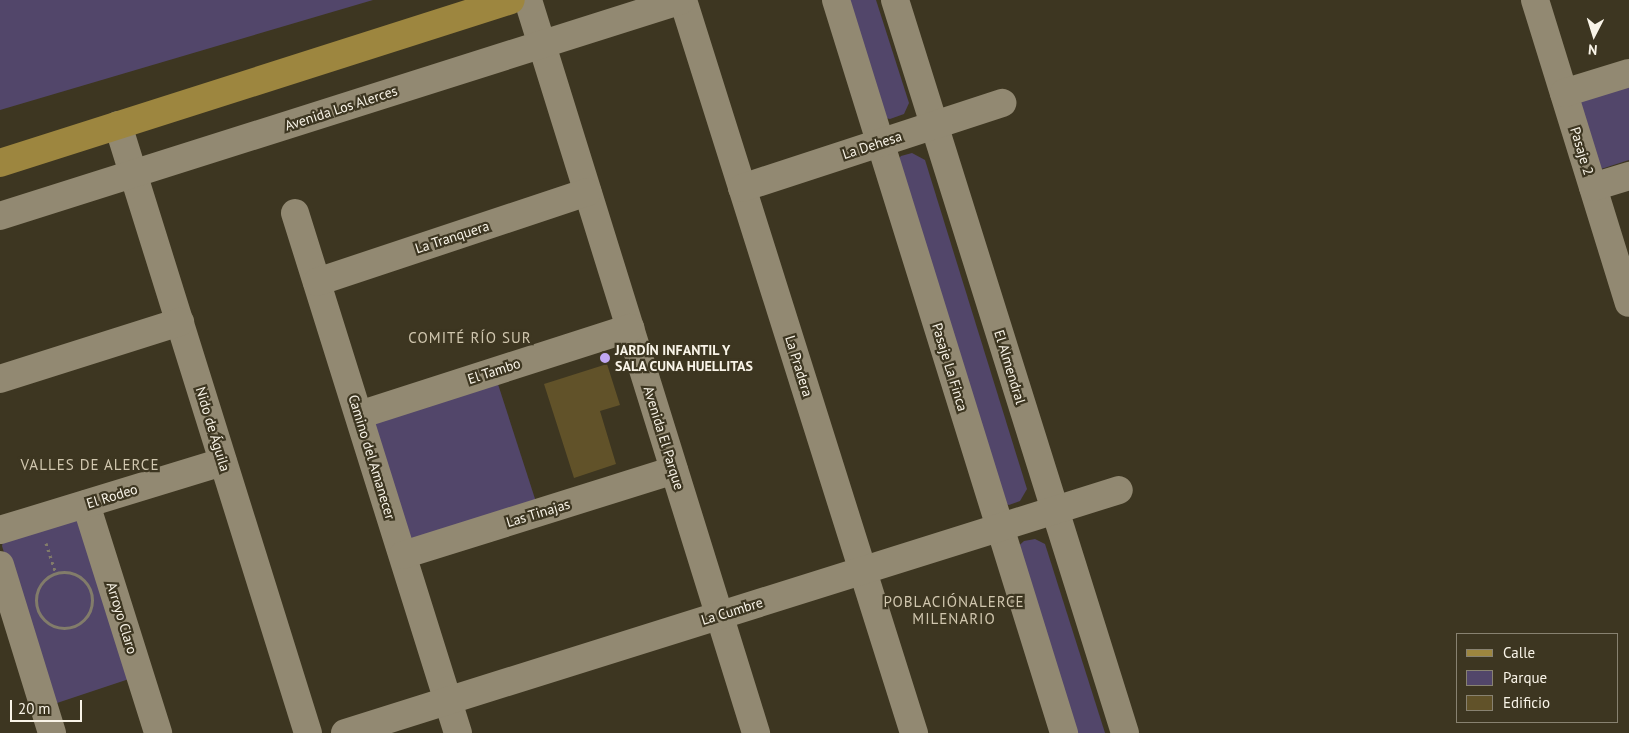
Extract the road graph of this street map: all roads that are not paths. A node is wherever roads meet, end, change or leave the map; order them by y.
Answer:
1 (511, 0) edge
2 (528, 0) edge
3 (683, 0) edge
4 (836, 0) edge
5 (895, 0) edge
6 (1535, 0) edge
7 (541, 44) junction
8 (1629, 73) edge
9 (1564, 93) junction
10 (1002, 103) dead end
11 (118, 125) junction
12 (934, 125) junction
13 (880, 143) junction
14 (0, 163) edge
15 (133, 174) junction
16 (1629, 176) edge
17 (1593, 187) junction
18 (742, 188) junction
19 (588, 192) junction
20 (295, 213) dead end
21 (0, 216) edge
22 (317, 282) junction
23 (1629, 303) edge
24 (180, 322) junction
25 (630, 328) junction
26 (0, 379) edge
27 (359, 415) junction
28 (223, 462) junction
29 (674, 470) junction
30 (1119, 490) dead end
31 (86, 504) junction
32 (1055, 510) junction
33 (1000, 528) junction
34 (0, 530) edge
35 (403, 555) junction
36 (0, 565) edge
37 (863, 571) junction
38 (719, 616) junction
39 (448, 701) junction
40 (52, 733) edge
41 (158, 733) edge
42 (308, 733) edge
43 (345, 733) edge
44 (458, 733) edge
45 (756, 733) edge
46 (914, 733) edge
47 (1064, 733) edge
48 (1125, 733) edge

1 - 11 main road
2 - 7 street, Avenida El Parque
3 - 7 street, Avenida Los Alerces
3 - 18 street, La Pradera
4 - 13 street, Pasaje La Finca
5 - 12 street, El Almendral
6 - 9 street, Pasaje 2
7 - 15 street, Avenida Los Alerces
7 - 19 street, Avenida El Parque
8 - 9 street
9 - 17 street, Pasaje 2
10 - 12 street, La Dehesa
11 - 14 main road
11 - 15 street, Nido de Águila
12 - 13 street, La Dehesa
12 - 32 street, El Almendral
13 - 18 street, La Dehesa
13 - 33 street, Pasaje La Finca
15 - 21 street, Avenida Los Alerces
15 - 24 street, Nido de Águila
16 - 17 street
17 - 23 street, Pasaje 2
18 - 37 street, La Pradera
19 - 22 street, La Tranquera
19 - 25 street, Avenida El Parque
20 - 22 street, Camino del Amanecer
22 - 27 street, Camino del Amanecer
24 - 26 street
24 - 28 street, Nido de Águila
25 - 27 street, El Tambo
25 - 29 street, Avenida El Parque
27 - 35 street, Camino del Amanecer
28 - 31 street, El Rodeo
28 - 42 street, Nido de Águila
29 - 35 street, Las Tinajas
29 - 38 street, Avenida El Parque
30 - 32 street, La Cumbre
31 - 34 street, El Rodeo
31 - 41 street, Arroyo Claro
32 - 33 street, La Cumbre
32 - 48 street, El Almendral
33 - 37 street, La Cumbre
33 - 47 street, Pasaje La Finca
35 - 39 street, Camino del Amanecer
36 - 40 street
37 - 38 street, La Cumbre
37 - 46 street, La Pradera
38 - 39 street, La Cumbre
38 - 45 street, Avenida El Parque
39 - 43 street, La Cumbre
39 - 44 street, Camino del Amanecer

